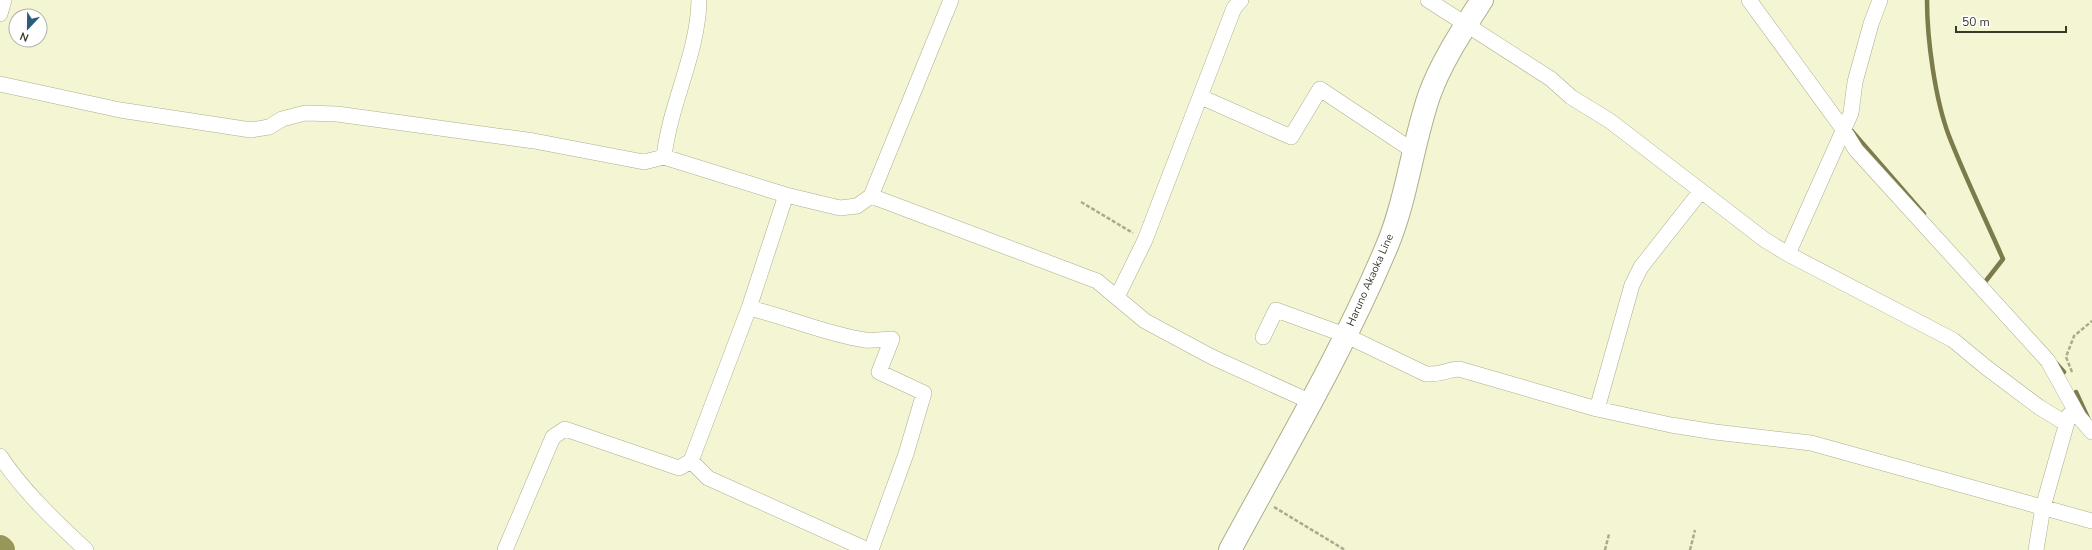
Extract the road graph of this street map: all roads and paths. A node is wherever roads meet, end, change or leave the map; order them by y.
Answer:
1 (4, 0) edge
2 (699, 0) edge
3 (951, 0) edge
4 (1241, 0) edge
5 (1428, 0) edge
6 (1482, 0) edge
7 (1749, 0) edge
8 (1880, 0) edge
9 (0, 14) edge
10 (1466, 24) junction
11 (0, 84) edge
12 (1201, 97) junction
13 (1843, 130) junction
14 (1415, 152) junction
15 (664, 156) junction
16 (1701, 191) junction
17 (786, 195) junction
18 (871, 196) junction
19 (1082, 202) dead end
20 (1145, 240) junction
21 (1788, 254) junction
22 (1117, 297) junction
23 (748, 308) junction
24 (2092, 321) edge
25 (1345, 335) junction
26 (1263, 337) dead end
27 (2066, 391) junction
28 (1311, 402) junction
29 (2073, 405) junction
30 (1597, 409) junction
31 (2065, 423) junction
32 (2092, 432) edge
33 (0, 456) edge
34 (691, 461) junction
35 (1258, 497) junction
36 (2043, 507) junction
37 (2092, 521) edge
38 (1695, 530) dead end
39 (1609, 534) dead end
40 (86, 550) edge
41 (505, 550) edge
42 (868, 550) edge
43 (871, 550) edge
44 (1230, 550) edge
45 (1345, 550) edge
46 (1605, 550) edge
47 (1690, 550) edge
48 (2036, 550) edge

1 - 9 street
2 - 15 street
3 - 18 street
4 - 12 street
5 - 10 street
6 - 10 main road, Haruno Akaoka Line
7 - 13 street
8 - 13 street
10 - 14 main road, Haruno Akaoka Line
10 - 16 street
11 - 15 street
12 - 14 street
12 - 20 street
13 - 21 street
13 - 27 street
14 - 25 main road, Haruno Akaoka Line
15 - 17 street
16 - 21 street
16 - 30 street
17 - 18 street
17 - 23 street
18 - 22 street
19 - 20 path
20 - 22 street
21 - 31 street
22 - 28 street
23 - 34 street
23 - 43 street
24 - 27 path
25 - 26 street
25 - 28 main road, Haruno Akaoka Line
25 - 30 street
27 - 29 street
28 - 35 main road, Haruno Akaoka Line
29 - 31 street
29 - 32 street
30 - 36 street
31 - 36 street
33 - 40 street
34 - 41 street
34 - 42 street
35 - 44 main road, Haruno Akaoka Line
35 - 45 path
36 - 37 street
36 - 48 street
38 - 47 path
39 - 46 path

